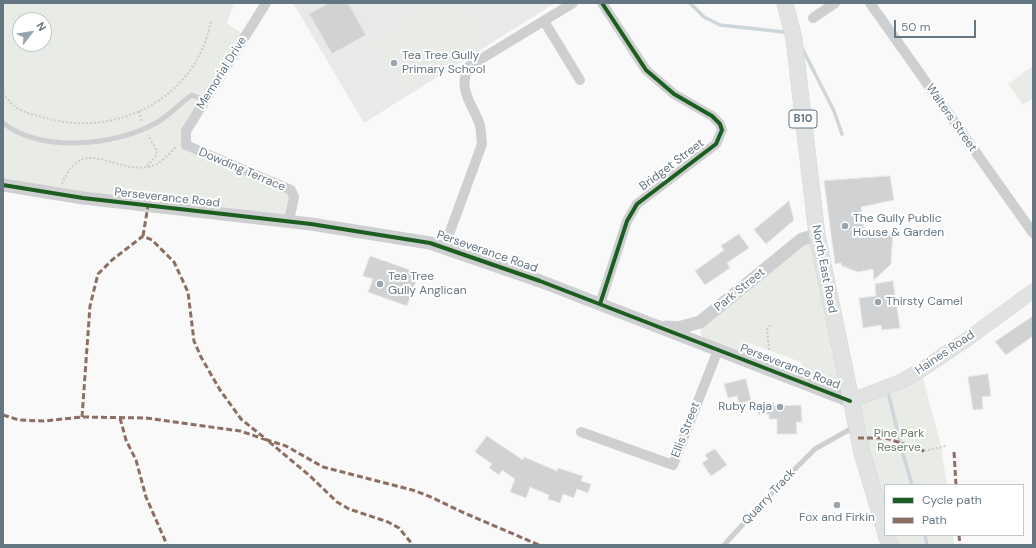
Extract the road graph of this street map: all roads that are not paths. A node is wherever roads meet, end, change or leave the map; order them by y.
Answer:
1 (266, 3) edge
2 (574, 3) edge
3 (602, 3) edge
4 (785, 3) edge
5 (835, 3) edge
6 (870, 3) edge
7 (813, 18) dead end
8 (544, 21) junction
9 (580, 80) dead end
10 (205, 100) junction
11 (3, 123) edge
12 (186, 145) joint
13 (3, 185) edge
14 (289, 221) junction
15 (1033, 234) edge
16 (817, 235) junction
17 (444, 248) junction
18 (1033, 291) edge
19 (600, 304) junction
20 (700, 322) junction
21 (656, 326) junction
22 (702, 344) junction
23 (718, 350) junction
24 (850, 401) junction
25 (856, 426) junction
26 (581, 432) dead end
27 (884, 527) edge
28 (724, 545) edge

1 - 10 street, Memorial Drive
2 - 8 street
3 - 19 street, Bridget Street
4 - 16 main road, North East Road / B10
5 - 7 street
6 - 15 street, Walters Street
8 - 9 street
8 - 17 street
10 - 11 lane
10 - 12 street, Memorial Drive
12 - 14 street, Dowding Terrace
13 - 14 street, Perseverance Road
14 - 17 street, Perseverance Road
16 - 20 street, Park Street
16 - 24 main road, North East Road / B10
17 - 19 street, Perseverance Road
18 - 24 main road, Haines Road
19 - 21 street, Perseverance Road
20 - 21 street, Park Street
20 - 22 street
21 - 22 street, Perseverance Road
22 - 23 street, Perseverance Road
23 - 24 street, Perseverance Road
23 - 26 street, Ellis Street
24 - 25 main road, North East Road / B10
25 - 27 main road, North East Road / B10
25 - 28 lane, Quarry Track

